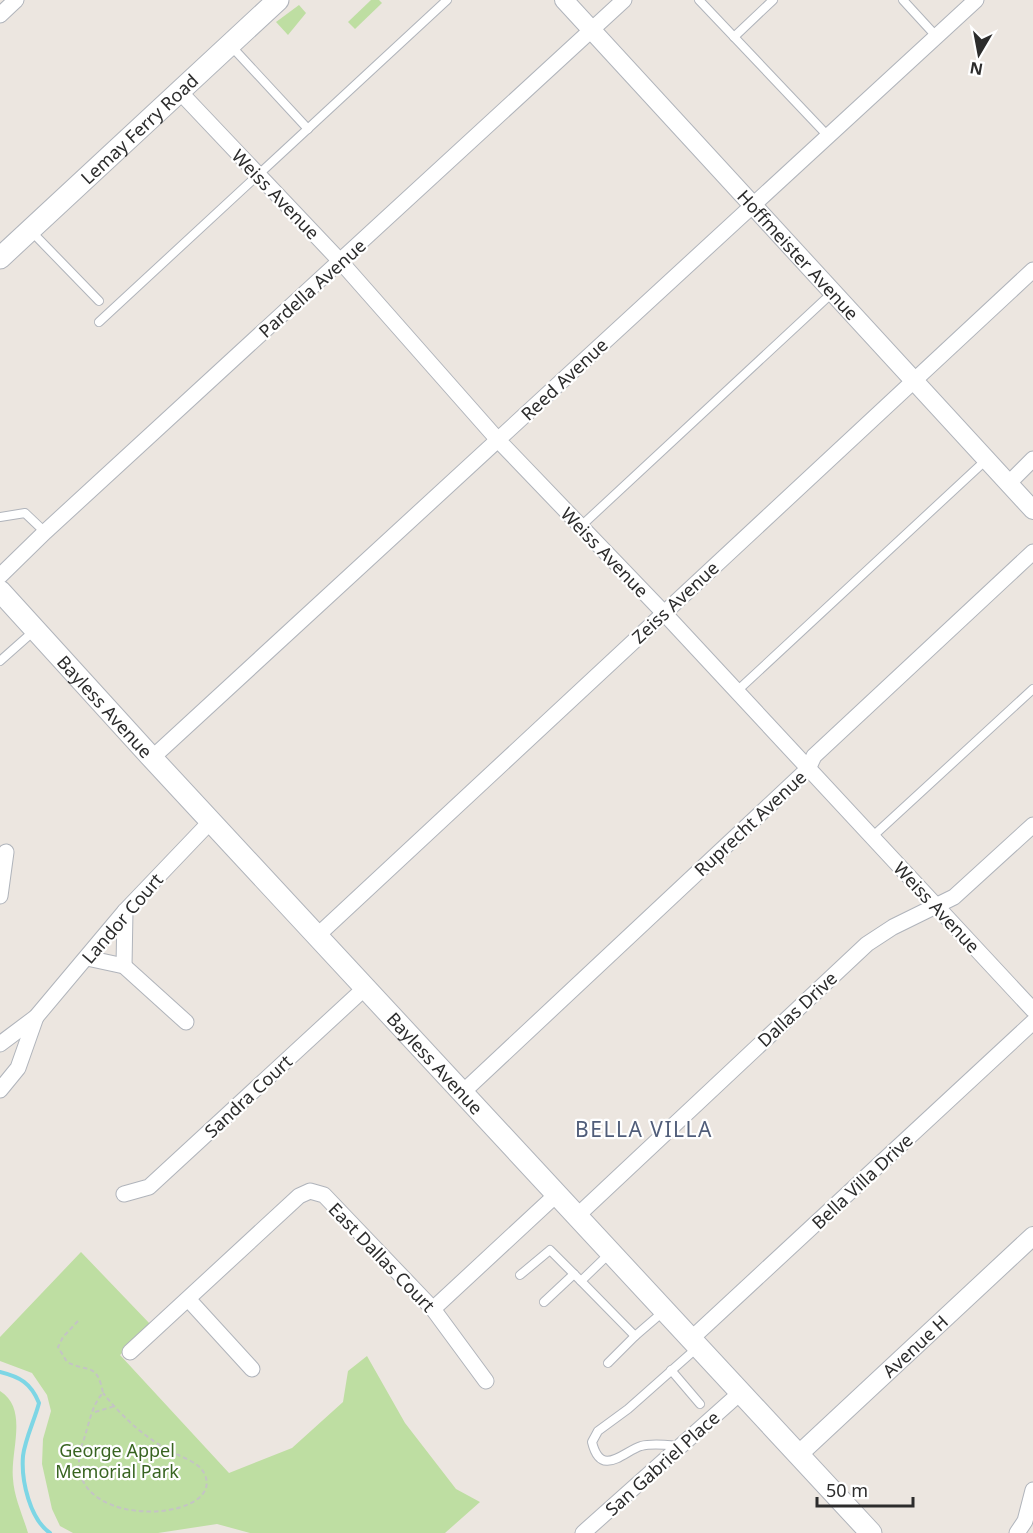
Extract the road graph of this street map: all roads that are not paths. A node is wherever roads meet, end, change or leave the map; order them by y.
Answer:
1 (16, 0) edge
2 (278, 0) edge
3 (447, 0) edge
4 (564, 0) edge
5 (624, 0) edge
6 (699, 0) edge
7 (773, 0) edge
8 (903, 0) edge
9 (976, 0) edge
10 (0, 15) edge
11 (592, 30) junction
12 (936, 36) junction
13 (734, 37) junction
14 (229, 44) junction
15 (179, 91) junction
16 (308, 129) junction
17 (827, 135) junction
18 (258, 174) junction
19 (753, 205) junction
20 (30, 230) junction
21 (0, 258) edge
22 (341, 261) junction
23 (1033, 270) edge
24 (833, 292) junction
25 (99, 301) dead end
26 (99, 322) dead end
27 (912, 380) junction
28 (498, 440) junction
29 (1033, 459) edge
30 (986, 460) junction
31 (1008, 484) junction
32 (1033, 510) edge
33 (0, 517) edge
34 (580, 526) junction
35 (45, 532) junction
36 (1033, 552) edge
37 (0, 576) edge
38 (0, 591) edge
39 (664, 613) junction
40 (35, 630) junction
41 (0, 661) edge
42 (1033, 689) edge
43 (737, 691) junction
44 (152, 758) junction
45 (808, 769) junction
46 (210, 822) junction
47 (1033, 825) edge
48 (872, 837) junction
49 (6, 852) dead end
50 (0, 897) edge
51 (937, 907) junction
52 (125, 911) junction
53 (318, 935) junction
54 (87, 958) junction
55 (124, 966) junction
56 (366, 987) junction
57 (1033, 1010) edge
58 (36, 1017) junction
59 (186, 1022) dead end
60 (1033, 1022) edge
61 (0, 1044) edge
62 (0, 1090) edge
63 (463, 1092) junction
64 (124, 1194) dead end
65 (557, 1194) junction
66 (577, 1216) junction
67 (1033, 1236) edge
68 (611, 1252) junction
69 (574, 1274) junction
70 (520, 1275) dead end
71 (581, 1281) junction
72 (189, 1300) junction
73 (544, 1302) dead end
74 (433, 1309) junction
75 (665, 1310) junction
76 (635, 1336) junction
77 (695, 1343) junction
78 (130, 1352) dead end
79 (608, 1363) dead end
80 (252, 1369) dead end
81 (671, 1371) junction
82 (486, 1381) dead end
83 (740, 1393) junction
84 (700, 1404) dead end
85 (681, 1446) junction
86 (798, 1455) junction
87 (1033, 1490) edge
88 (868, 1532) edge
89 (583, 1533) edge
90 (1017, 1533) edge

1 - 10 street
2 - 14 main road, Lemay Ferry Road
3 - 16 lane
4 - 11 street, Hoffmeister Avenue
5 - 11 street, Pardella Avenue
6 - 13 lane
7 - 13 lane
8 - 12 lane
9 - 12 street, Reed Avenue
11 - 19 street, Hoffmeister Avenue
11 - 22 street, Pardella Avenue
12 - 17 street, Reed Avenue
13 - 17 lane
14 - 15 main road, Lemay Ferry Road
14 - 16 lane
15 - 18 street, Weiss Avenue
15 - 20 main road, Lemay Ferry Road
16 - 18 lane
17 - 19 street, Reed Avenue
18 - 22 street, Weiss Avenue
18 - 26 lane
19 - 24 street, Hoffmeister Avenue
19 - 28 street, Reed Avenue
20 - 21 main road, Lemay Ferry Road
20 - 25 lane
22 - 28 street, Weiss Avenue
22 - 35 street, Pardella Avenue
23 - 27 street, Zeiss Avenue
24 - 27 street, Hoffmeister Avenue
24 - 34 lane
27 - 30 street, Hoffmeister Avenue
27 - 39 street, Zeiss Avenue
28 - 34 street, Weiss Avenue
28 - 44 street, Reed Avenue
29 - 31 street
30 - 31 street, Hoffmeister Avenue
30 - 43 lane
31 - 32 street, Hoffmeister Avenue
33 - 35 lane
34 - 39 street, Weiss Avenue
35 - 37 street, Pardella Avenue
36 - 45 street, Ruprecht Avenue
38 - 40 main road, Bayless Avenue
39 - 43 street, Weiss Avenue
39 - 53 street, Zeiss Avenue
40 - 41 lane
40 - 44 main road, Bayless Avenue
42 - 48 lane
43 - 45 street, Weiss Avenue
44 - 46 main road, Bayless Avenue
45 - 48 street, Weiss Avenue
45 - 63 street, Ruprecht Avenue
46 - 52 street, Landor Court
46 - 53 main road, Bayless Avenue
47 - 51 street, Dallas Drive
48 - 51 street, Weiss Avenue
49 - 50 street
51 - 57 street, Weiss Avenue
51 - 66 street, Dallas Drive
52 - 54 street, Landor Court
52 - 55 street
53 - 56 main road, Bayless Avenue
54 - 55 street
54 - 58 street, Landor Court
55 - 59 street
56 - 63 main road, Bayless Avenue
56 - 64 street, Sandra Court
58 - 61 street, Landor Court
58 - 62 street, Landor Court
60 - 77 street, Bella Villa Drive
63 - 65 main road, Bayless Avenue
65 - 66 main road, Bayless Avenue
65 - 74 street
66 - 68 main road, Bayless Avenue
67 - 86 street, Avenue H
68 - 71 lane
68 - 75 main road, Bayless Avenue
69 - 70 lane
69 - 71 lane
69 - 73 lane
71 - 76 lane
72 - 74 street, East Dallas Court
72 - 78 street, East Dallas Court
72 - 80 street
74 - 82 street, East Dallas Court
75 - 76 lane
75 - 77 main road, Bayless Avenue
76 - 79 lane
77 - 81 lane
77 - 83 main road, Bayless Avenue
81 - 84 lane
81 - 85 lane
83 - 85 street, San Gabriel Place
83 - 86 main road, Bayless Avenue
85 - 89 street, San Gabriel Place
86 - 88 main road, Bayless Avenue
87 - 90 street

